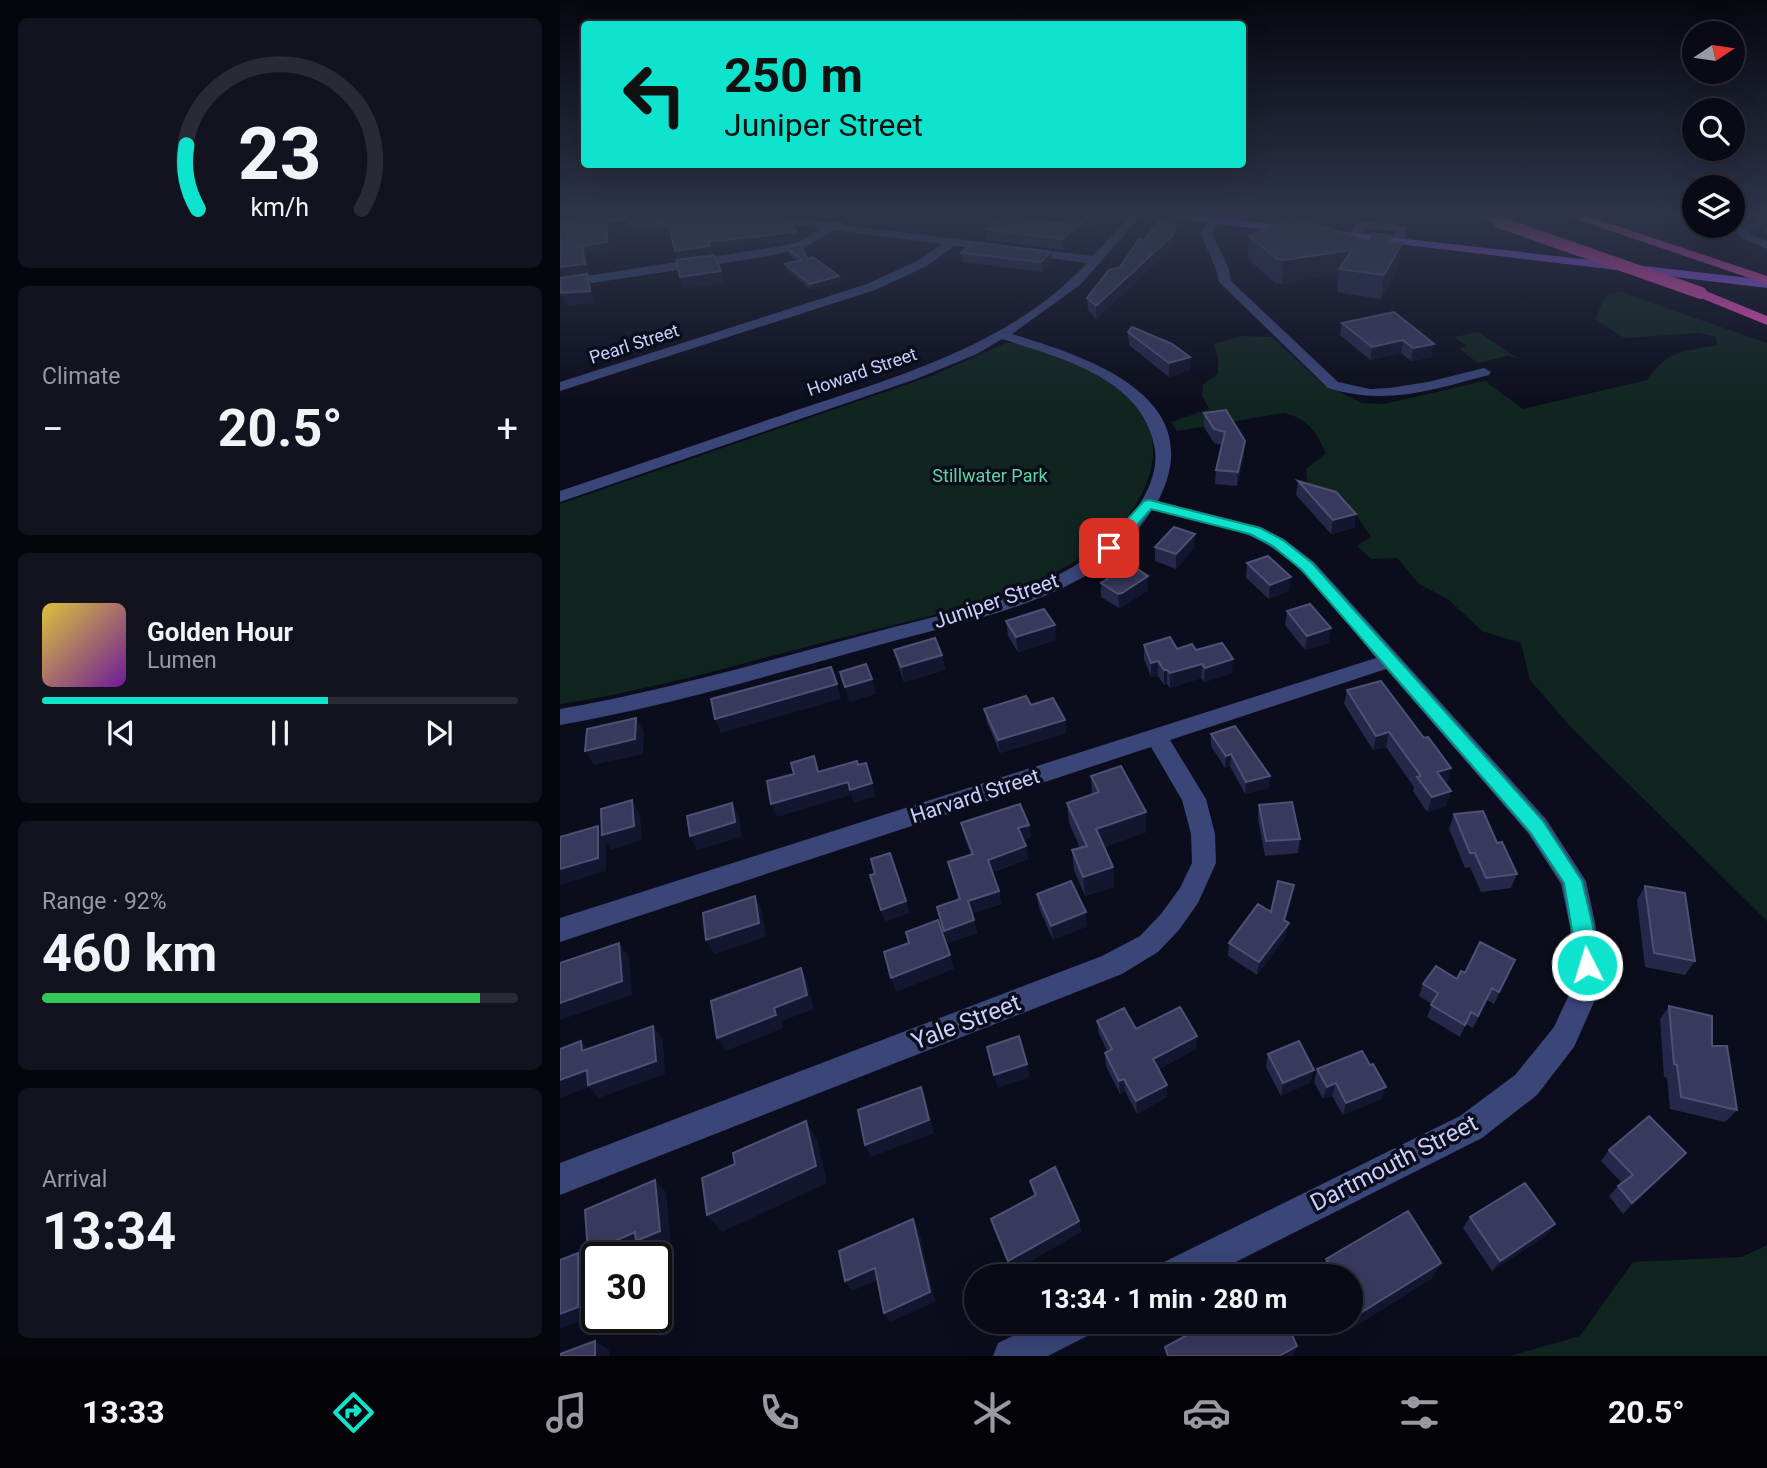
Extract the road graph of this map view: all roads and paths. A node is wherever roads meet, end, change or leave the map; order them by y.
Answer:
1 (591, 279) edge
2 (890, 279) edge
3 (1078, 279) edge
4 (1226, 279) edge
5 (1661, 279) edge
6 (1742, 279) edge
7 (1767, 282) edge
8 (560, 284) edge
9 (1767, 319) edge
10 (1003, 335) junction
11 (1484, 373) dead end
12 (560, 387) edge
13 (560, 497) edge
14 (1149, 504) junction
15 (1389, 661) junction
16 (560, 717) edge
17 (1157, 737) junction
18 (560, 930) edge
19 (560, 1179) edge
20 (1196, 1264) edge
21 (1055, 1334) edge
22 (1011, 1356) edge

1 - 8 street
2 - 12 street, Pearl Street
3 - 10 street, Howard Street
4 - 11 street
5 - 9 highway, bridge
6 - 7 main road
10 - 13 street, Howard Street
10 - 14 street, Juniper Street
14 - 15 street, Dartmouth Street
14 - 16 street, Juniper Street
15 - 17 street, Harvard Street
15 - 20 street, Dartmouth Street
17 - 18 street, Harvard Street
17 - 19 street, Yale Street
21 - 22 street

